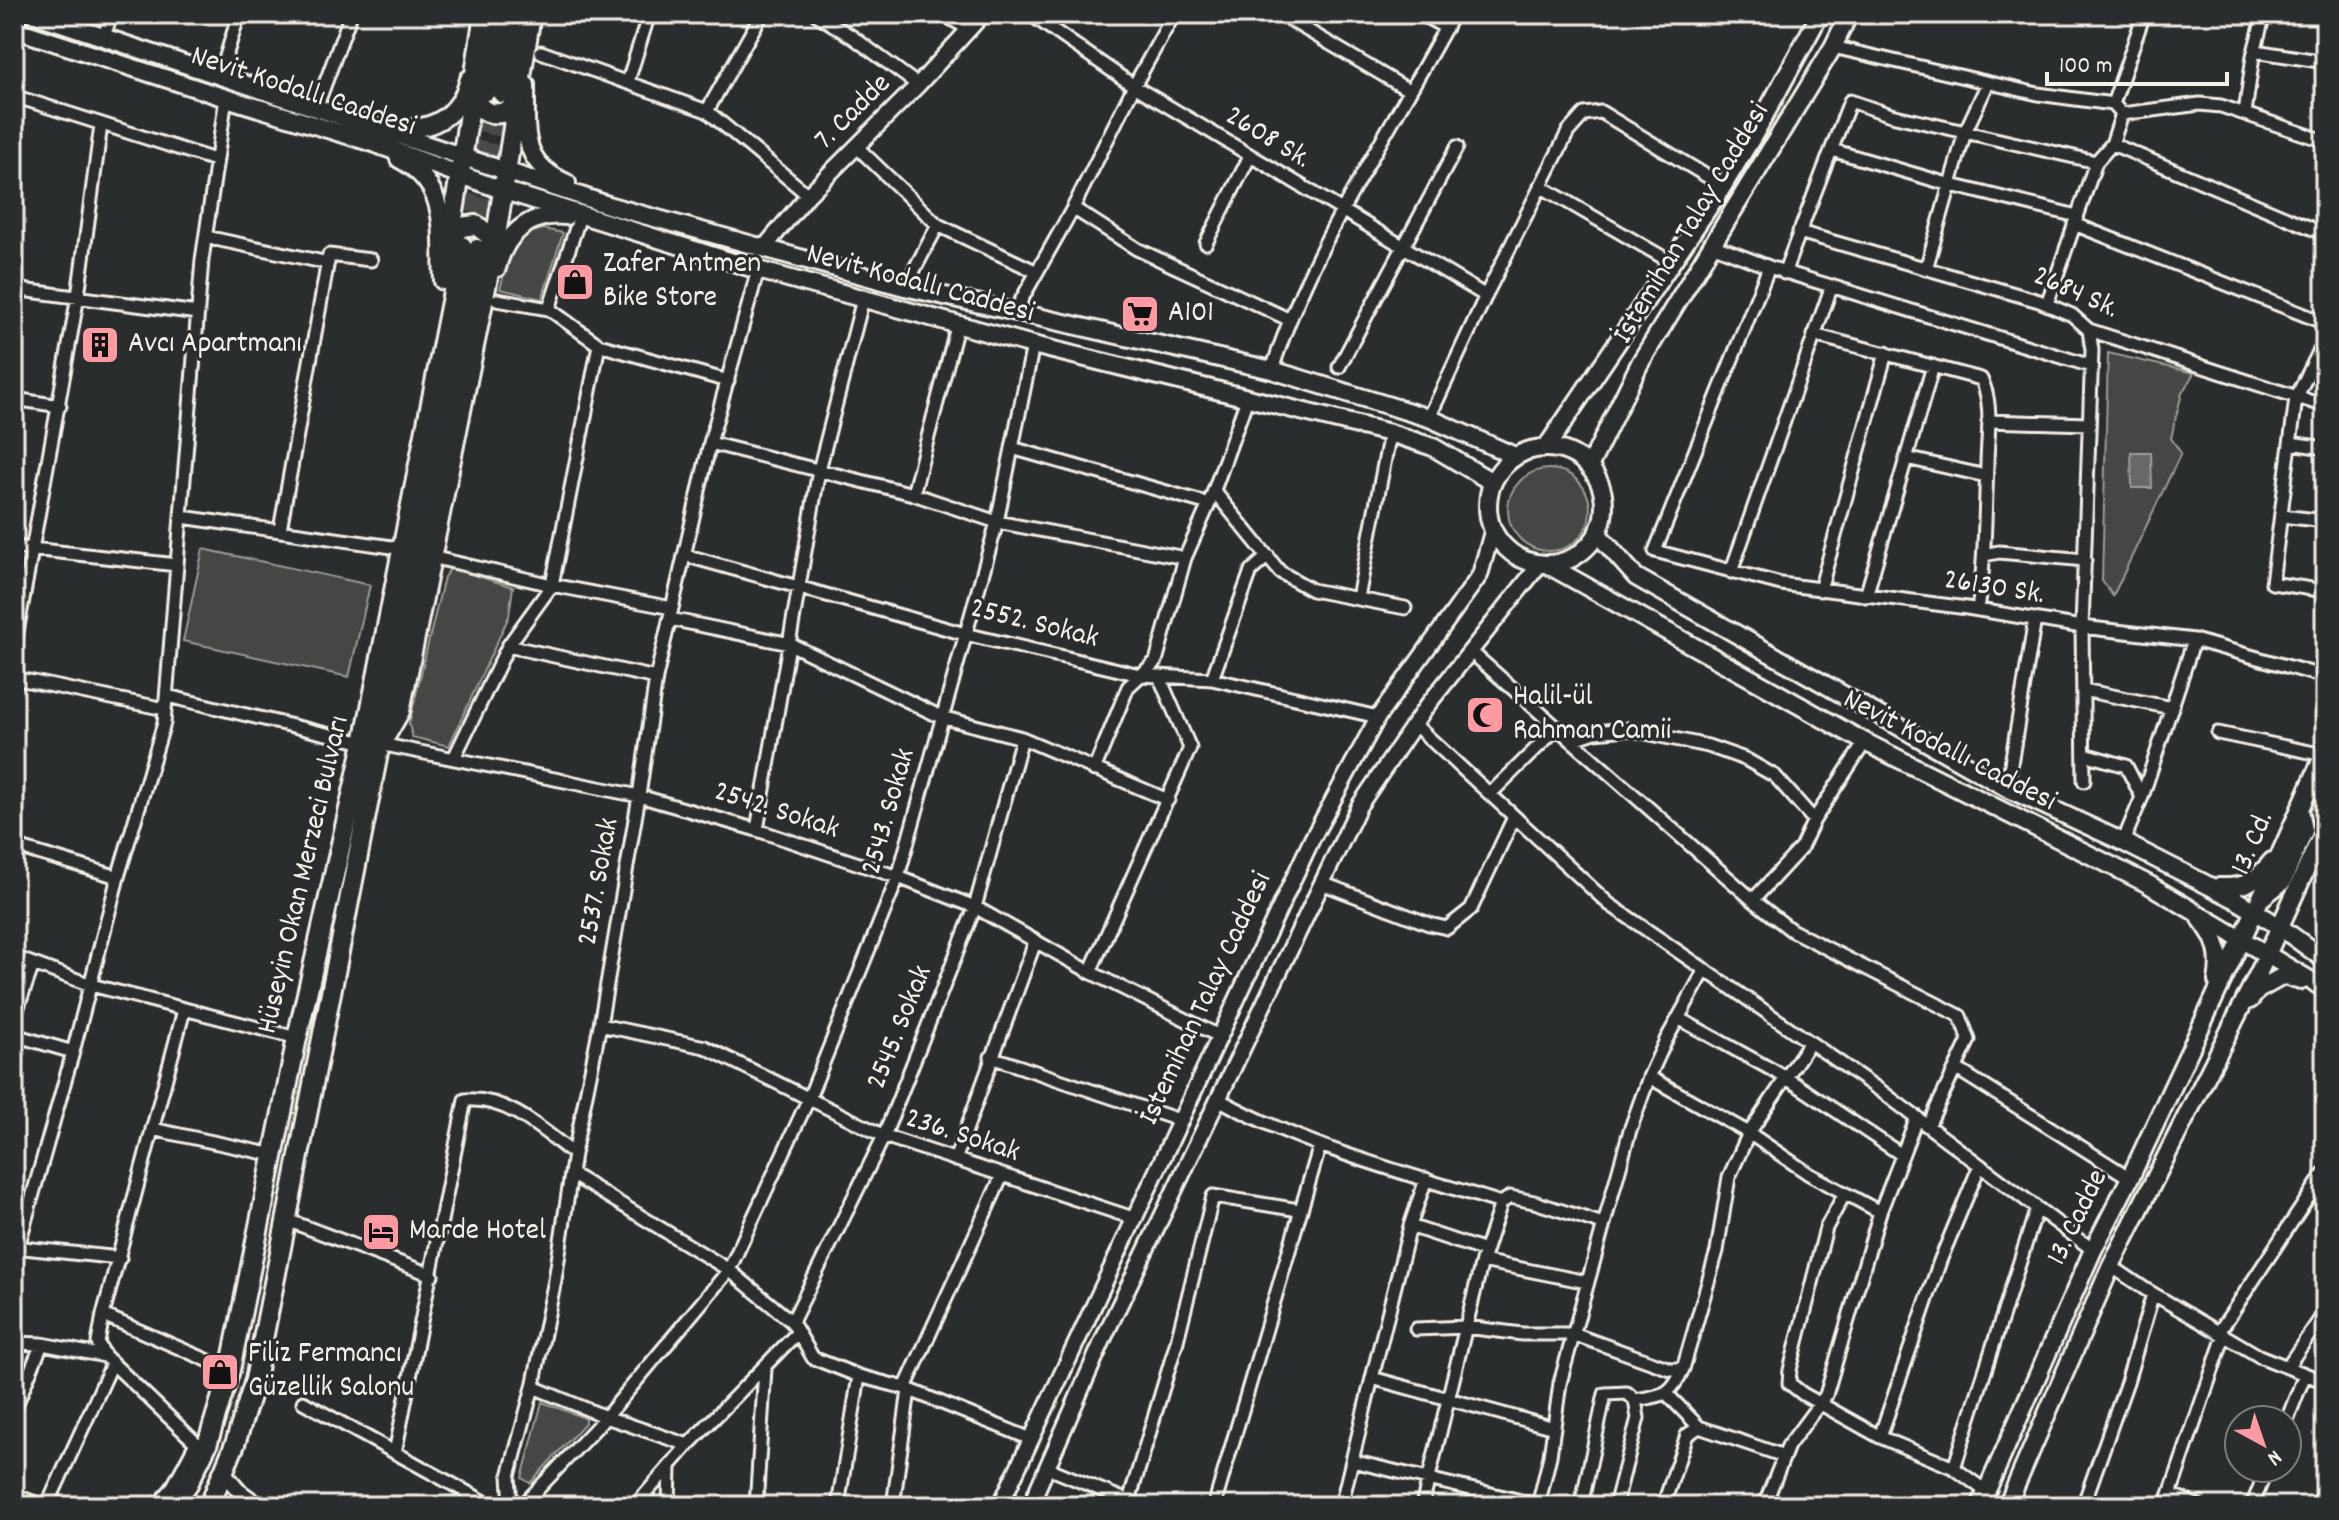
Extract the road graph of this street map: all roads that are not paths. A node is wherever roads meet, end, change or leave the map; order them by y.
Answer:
1 (34, 14) edge
2 (112, 14) edge
3 (239, 14) edge
4 (351, 14) edge
5 (484, 14) edge
6 (498, 14) edge
7 (515, 14) edge
8 (531, 14) edge
9 (649, 14) edge
10 (762, 14) edge
11 (816, 14) edge
12 (943, 14) edge
13 (983, 14) edge
14 (1030, 14) edge
15 (1174, 14) edge
16 (1280, 14) edge
17 (1421, 14) edge
18 (1453, 14) edge
19 (1820, 14) edge
20 (1849, 14) edge
21 (2144, 14) edge
22 (2264, 14) edge
23 (1446, 28) junction
24 (14, 29) edge
25 (970, 30) junction
26 (103, 38) junction
27 (479, 43) junction
28 (1833, 47) junction
29 (533, 51) junction
30 (2255, 51) junction
31 (2325, 62) edge
32 (220, 76) junction
33 (628, 81) junction
34 (1988, 83) junction
35 (918, 85) junction
36 (1134, 86) junction
37 (1410, 91) junction
38 (495, 94) junction
39 (14, 96) edge
40 (226, 98) junction
41 (2113, 104) junction
42 (316, 108) junction
43 (707, 111) junction
44 (2245, 113) junction
45 (2122, 114) junction
46 (357, 123) junction
47 (101, 125) junction
48 (1965, 132) junction
49 (2325, 141) edge
50 (370, 142) junction
51 (2112, 144) junction
52 (857, 147) junction
53 (1457, 147) dead end
54 (1832, 150) junction
55 (1250, 156) junction
56 (215, 160) junction
57 (2096, 162) junction
58 (462, 166) junction
59 (505, 170) junction
60 (1951, 185) junction
61 (1540, 186) junction
62 (1723, 186) junction
63 (502, 190) junction
64 (808, 195) junction
65 (611, 206) junction
66 (1073, 208) junction
67 (1342, 212) junction
68 (579, 219) junction
69 (2076, 220) junction
70 (615, 225) junction
71 (938, 225) junction
72 (1799, 232) junction
73 (2325, 234) edge
74 (206, 237) junction
75 (1206, 243) dead end
76 (471, 245) junction
77 (1712, 245) junction
78 (1403, 248) junction
79 (763, 249) junction
80 (328, 259) junction
81 (371, 260) dead end
82 (1671, 262) junction
83 (1769, 267) junction
84 (1926, 269) junction
85 (758, 270) junction
86 (1037, 272) junction
87 (1784, 273) junction
88 (443, 281) junction
89 (905, 287) junction
90 (1831, 288) junction
91 (14, 289) edge
92 (78, 296) junction
93 (1486, 296) junction
94 (863, 299) junction
95 (490, 304) junction
96 (2047, 304) junction
97 (549, 309) junction
98 (198, 313) junction
99 (1014, 313) junction
100 (1288, 319) junction
101 (958, 323) junction
102 (2325, 323) edge
103 (2089, 330) junction
104 (1814, 335) junction
105 (2325, 340) edge
106 (599, 345) junction
107 (1033, 345) junction
108 (1886, 353) junction
109 (1933, 366) junction
110 (2091, 366) junction
111 (1339, 367) dead end
112 (1272, 370) junction
113 (728, 381) junction
114 (2296, 398) junction
115 (14, 399) edge
116 (1247, 399) junction
117 (60, 406) junction
118 (2325, 406) edge
119 (1429, 418) junction
120 (1988, 421) junction
121 (2089, 424) junction
122 (1390, 433) junction
123 (710, 443) junction
124 (2290, 443) junction
125 (1012, 448) junction
126 (1546, 448) junction
127 (2325, 448) edge
128 (1515, 456) junction
129 (1906, 458) junction
130 (1589, 467) junction
131 (819, 470) junction
132 (1986, 476) junction
133 (1492, 482) junction
134 (1214, 491) junction
135 (913, 494) junction
136 (1209, 504) junction
137 (2282, 516) junction
138 (182, 517) junction
139 (2325, 521) edge
140 (997, 522) junction
141 (280, 530) junction
142 (1492, 532) junction
143 (1597, 533) junction
144 (14, 547) edge
145 (392, 547) junction
146 (33, 549) junction
147 (684, 555) junction
148 (1984, 555) junction
149 (1268, 556) junction
150 (431, 557) junction
151 (1185, 558) junction
152 (2085, 560) junction
153 (177, 565) junction
154 (1544, 565) junction
155 (1731, 572) junction
156 (552, 585) junction
157 (798, 587) junction
158 (1820, 590) junction
159 (2325, 591) edge
160 (1866, 596) junction
161 (1358, 598) junction
162 (1405, 608) dead end
163 (1978, 610) junction
164 (671, 614) junction
165 (2035, 619) junction
166 (2082, 627) junction
167 (965, 634) junction
168 (2194, 640) junction
169 (15, 641) edge
170 (790, 644) junction
171 (508, 646) junction
172 (1470, 651) junction
173 (1140, 675) junction
174 (1159, 676) junction
175 (2325, 677) edge
176 (14, 678) edge
177 (656, 678) junction
178 (1212, 679) junction
179 (2083, 690) junction
180 (167, 696) junction
181 (2172, 708) junction
182 (165, 709) junction
183 (941, 717) junction
184 (1378, 717) junction
185 (1414, 724) junction
186 (1557, 728) junction
187 (2218, 733) dead end
188 (1022, 738) junction
189 (1571, 740) junction
190 (1865, 742) junction
191 (372, 744) junction
192 (2084, 754) junction
193 (2324, 754) edge
194 (454, 758) junction
195 (1094, 770) junction
196 (2084, 781) dead end
197 (2007, 788) junction
198 (1490, 794) junction
199 (639, 796) junction
200 (2142, 797) junction
201 (1168, 800) junction
202 (2300, 809) junction
203 (1514, 817) junction
204 (1814, 820) junction
205 (2325, 828) edge
206 (757, 830) junction
207 (2123, 842) junction
208 (14, 846) edge
209 (2283, 847) junction
210 (118, 877) junction
211 (898, 877) junction
212 (1324, 884) junction
213 (2151, 885) junction
214 (2210, 887) junction
215 (1753, 900) junction
216 (2258, 905) junction
217 (975, 907) junction
218 (2194, 911) junction
219 (2223, 927) junction
220 (2280, 927) junction
221 (2241, 938) junction
222 (1035, 942) junction
223 (2268, 954) junction
224 (14, 957) edge
225 (2233, 957) joint
226 (2325, 960) edge
227 (33, 965) junction
228 (1705, 970) junction
229 (2260, 970) junction
230 (1090, 972) junction
231 (91, 985) junction
232 (2323, 987) edge
233 (2215, 996) junction
234 (184, 1010) junction
235 (2238, 1013) junction
236 (14, 1018) edge
237 (1678, 1018) junction
238 (600, 1025) junction
239 (14, 1035) edge
240 (1219, 1036) junction
241 (297, 1038) junction
242 (1810, 1042) junction
243 (2221, 1048) junction
244 (73, 1052) junction
245 (991, 1057) junction
246 (1957, 1069) junction
247 (1649, 1077) junction
248 (1785, 1077) junction
249 (809, 1098) junction
250 (1220, 1100) junction
251 (1917, 1117) junction
252 (1182, 1121) junction
253 (1928, 1126) junction
254 (152, 1129) junction
255 (1749, 1133) junction
256 (884, 1136) junction
257 (1320, 1145) junction
258 (574, 1154) junction
259 (274, 1155) junction
260 (1902, 1155) junction
261 (955, 1160) junction
262 (1980, 1165) junction
263 (2325, 1173) edge
264 (573, 1175) junction
265 (1002, 1176) junction
266 (2130, 1178) junction
267 (1426, 1179) junction
268 (1845, 1193) junction
269 (1501, 1203) junction
270 (2037, 1208) junction
271 (1299, 1210) junction
272 (1880, 1212) junction
273 (1136, 1219) junction
274 (287, 1220) junction
275 (1603, 1224) junction
276 (1410, 1226) junction
277 (16, 1247) edge
278 (2093, 1250) junction
279 (1483, 1256) junction
280 (120, 1258) junction
281 (2111, 1266) junction
282 (729, 1270) junction
283 (432, 1275) junction
284 (1587, 1282) junction
285 (2153, 1294) junction
286 (2325, 1312) edge
287 (103, 1315) junction
288 (795, 1327) junction
289 (1466, 1327) junction
290 (1416, 1329) dead end
291 (1573, 1334) junction
292 (2222, 1334) junction
293 (14, 1343) edge
294 (42, 1344) junction
295 (109, 1360) junction
296 (2287, 1367) junction
297 (765, 1369) junction
298 (1683, 1369) junction
299 (230, 1370) junction
300 (2305, 1374) junction
301 (859, 1376) junction
302 (1372, 1378) junction
303 (2325, 1382) edge
304 (533, 1387) junction
305 (907, 1389) junction
306 (1667, 1394) junction
307 (1449, 1400) junction
308 (1635, 1400) junction
309 (303, 1402) dead end
310 (1821, 1402) junction
311 (2293, 1404) edge
312 (14, 1410) edge
313 (606, 1417) junction
314 (1699, 1427) junction
315 (1554, 1428) junction
316 (1880, 1437) junction
317 (1031, 1439) junction
318 (201, 1444) junction
319 (688, 1445) junction
320 (395, 1453) junction
321 (1784, 1456) junction
322 (1352, 1461) junction
323 (670, 1467) junction
324 (1048, 1468) junction
325 (1954, 1468) junction
326 (224, 1473) junction
327 (1429, 1481) junction
328 (2261, 1484) edge
329 (14, 1495) edge
330 (1984, 1499) edge
331 (2168, 1500) edge
332 (1135, 1503) edge
333 (45, 1506) edge
334 (157, 1506) edge
335 (172, 1506) edge
336 (209, 1506) edge
337 (259, 1506) edge
338 (492, 1506) edge
339 (511, 1506) edge
340 (522, 1506) edge
341 (635, 1506) edge
342 (669, 1506) edge
343 (756, 1506) edge
344 (838, 1506) edge
345 (893, 1506) edge
346 (1000, 1506) edge
347 (1030, 1506) edge
348 (1214, 1506) edge
349 (1341, 1506) edge
350 (1422, 1506) edge
351 (1538, 1506) edge
352 (1581, 1506) edge
353 (1615, 1506) edge
354 (1663, 1506) edge
355 (1764, 1506) edge
356 (2007, 1506) edge
357 (2083, 1506) edge
358 (2199, 1506) edge
359 (2252, 1506) edge

1 - 26 main road, Nevit Kodallı Caddesi
2 - 26 street
3 - 32 street
4 - 42 street
5 - 27 main road
6 - 38 main road
7 - 38 main road
8 - 29 main road
9 - 33 street
10 - 43 street
11 - 35 street
12 - 25 street
13 - 25 street, 7. Cadde
14 - 36 street, 2608 Sk.
15 - 36 street
16 - 37 street
17 - 23 street
18 - 23 street
19 - 62 main road, İstemihan Talay Caddesi
20 - 28 main road, İstemihan Talay Caddesi
21 - 41 street
22 - 30 street
23 - 37 street
24 - 40 main road, Nevit Kodallı Caddesi
25 - 35 street, 7. Cadde
26 - 32 main road, Nevit Kodallı Caddesi
27 - 38 main road
27 - 46 main road
28 - 34 street
28 - 77 main road, İstemihan Talay Caddesi
29 - 33 street
29 - 38 main road
29 - 65 main road
30 - 31 street
30 - 44 street
32 - 42 main road, Nevit Kodallı Caddesi
33 - 43 street
34 - 41 street
34 - 48 street
35 - 52 street, 7. Cadde
36 - 55 street, 2608 Sk.
36 - 66 street
37 - 67 street
38 - 58 main road
38 - 59 main road
39 - 47 street
40 - 50 main road, Nevit Kodallı Caddesi
40 - 56 street
41 - 45 street
42 - 46 main road, Nevit Kodallı Caddesi
43 - 64 street
44 - 45 street
44 - 49 street
45 - 51 street
46 - 58 main road, Nevit Kodallı Caddesi
47 - 56 street
47 - 92 street
48 - 54 street
48 - 57 street
48 - 60 street
50 - 58 main road, Nevit Kodallı Caddesi
50 - 88 main road
51 - 57 street
51 - 73 street
52 - 64 street, 7. Cadde
52 - 71 street
53 - 78 street
54 - 60 street
54 - 72 street
55 - 67 street, 2608 Sk.
55 - 75 street
56 - 74 street
57 - 69 street
58 - 59 main road, Nevit Kodallı Caddesi
58 - 63 main road, Nevit Kodallı Caddesi
58 - 76 main road
59 - 63 main road
59 - 65 main road, Nevit Kodallı Caddesi
60 - 69 street
60 - 84 street
61 - 62 street
61 - 82 street
61 - 93 street
62 - 82 main road, İstemihan Talay Caddesi
63 - 70 main road, Nevit Kodallı Caddesi
63 - 76 main road
64 - 79 street, 7. Cadde
65 - 79 main road, Nevit Kodallı Caddesi
66 - 86 street
66 - 100 street
67 - 78 street, 2608 Sk.
67 - 100 street
68 - 70 main road
68 - 95 main road
68 - 97 street
69 - 96 street
69 - 102 street
70 - 85 main road, Nevit Kodallı Caddesi
71 - 86 street
71 - 89 street
72 - 84 street, 2684 Sk.
72 - 87 street
74 - 80 street
74 - 98 street
76 - 88 main road
76 - 95 main road
76 - 191 main road, Hüseyin Okan Merzeci Bulvarı
77 - 83 street
77 - 130 main road, İstemihan Talay Caddesi
78 - 93 street, 2608 Sk.
78 - 111 street
79 - 89 main road, Nevit Kodallı Caddesi
80 - 81 street
80 - 141 street
82 - 126 main road, İstemihan Talay Caddesi
83 - 87 street
83 - 155 street, 26130 Sk.
84 - 96 street, 2684 Sk.
85 - 94 main road, Nevit Kodallı Caddesi
85 - 113 street, 2537. Sokak
86 - 99 street
87 - 90 street
88 - 145 main road
89 - 99 main road, Nevit Kodallı Caddesi
90 - 104 street
90 - 110 street
91 - 92 street
92 - 98 street
92 - 117 street
93 - 119 street
94 - 101 main road, Nevit Kodallı Caddesi
94 - 131 street
95 - 97 street
95 - 150 main road
96 - 103 street, 2684 Sk.
97 - 106 street
98 - 138 street
99 - 112 main road, Nevit Kodallı Caddesi
100 - 112 street
101 - 107 main road, Nevit Kodallı Caddesi
101 - 135 street
103 - 110 street
103 - 114 street, 2684 Sk.
104 - 108 street
104 - 155 street
105 - 114 street
106 - 113 street
106 - 156 street
107 - 116 main road, Nevit Kodallı Caddesi
107 - 125 street, 2543. Sokak
108 - 109 street
108 - 158 street
109 - 120 street
109 - 129 street
110 - 121 street
112 - 119 main road, Nevit Kodallı Caddesi
113 - 123 street, 2537. Sokak
114 - 118 street, 2684 Sk.
114 - 124 street
115 - 117 street
116 - 122 main road, Nevit Kodallı Caddesi
116 - 134 street
117 - 146 street
119 - 128 main road, Nevit Kodallı Caddesi
120 - 121 street
120 - 132 street
121 - 152 street
122 - 133 main road, Nevit Kodallı Caddesi
122 - 161 street
123 - 131 street
123 - 147 street, 2537. Sokak
124 - 127 street
124 - 137 street
125 - 136 street
125 - 140 street, 2543. Sokak
126 - 128 main road
126 - 130 main road
128 - 133 main road
129 - 132 street
129 - 160 street
130 - 143 main road
131 - 135 street
131 - 157 street
132 - 148 street
133 - 142 main road
134 - 136 street
134 - 149 street
135 - 140 street
136 - 151 street
137 - 139 street
137 - 159 street
138 - 141 street
138 - 153 street
140 - 151 street
140 - 167 street, 2543. Sokak
141 - 145 street
142 - 154 main road
142 - 184 street, İstemihan Talay Caddesi
143 - 154 main road
143 - 197 main road
144 - 146 street
145 - 191 main road
146 - 153 street
146 - 169 street
147 - 157 street, 2552. Sokak
147 - 164 street, 2537. Sokak
148 - 152 street
148 - 163 street
149 - 161 street
149 - 178 street
150 - 156 street
150 - 191 main road
151 - 173 street
152 - 166 street
153 - 180 street
154 - 172 street, İstemihan Talay Caddesi
154 - 190 main road, Nevit Kodallı Caddesi
155 - 158 street, 26130 Sk.
156 - 164 street
156 - 171 street
157 - 167 street, 2552. Sokak
157 - 170 street
158 - 160 street, 26130 Sk.
160 - 163 street, 26130 Sk.
161 - 162 street
163 - 165 street, 26130 Sk.
164 - 170 street
164 - 177 street, 2537. Sokak
165 - 166 street, 26130 Sk.
165 - 197 street
166 - 168 street, 26130 Sk.
166 - 179 street
167 - 173 street, 2552. Sokak
167 - 183 street, 2543. Sokak
168 - 175 street, 26130 Sk.
168 - 181 street
170 - 183 street
170 - 206 street
171 - 177 street
171 - 194 street
172 - 185 street, İstemihan Talay Caddesi
172 - 186 street
173 - 174 street, 2552. Sokak
173 - 195 street
174 - 178 street, 2552. Sokak
174 - 201 street
176 - 182 street
177 - 199 street, 2537. Sokak
178 - 184 street, 2552. Sokak
179 - 181 street
179 - 192 street
180 - 182 street
180 - 191 street, 2542. Sokak
181 - 200 street
182 - 210 street
183 - 188 street
183 - 211 street, 2543. Sokak
184 - 240 street, İstemihan Talay Caddesi
185 - 198 street
185 - 212 street, İstemihan Talay Caddesi
186 - 189 street
186 - 198 street
187 - 193 street
188 - 195 street
188 - 217 street, 2545. Sokak
189 - 204 street
189 - 215 street
190 - 204 street
190 - 213 main road, Nevit Kodallı Caddesi
191 - 194 street, 2542. Sokak
191 - 241 main road, Hüseyin Okan Merzeci Bulvarı
191 - 274 main road, Hüseyin Okan Merzeci Bulvarı
192 - 196 street
192 - 200 street
193 - 202 main road, 13. Cd.
194 - 199 street, 2542. Sokak
195 - 201 street
197 - 207 main road
198 - 203 street
199 - 206 street, 2542. Sokak
199 - 238 street, 2537. Sokak
200 - 207 street
201 - 230 street
202 - 209 main road, 13. Cd.
202 - 216 main road
203 - 212 street
203 - 228 street
204 - 215 street
205 - 220 main road, 13. Cd.
206 - 211 street, 2542. Sokak
207 - 214 main road
208 - 210 street
209 - 214 main road
209 - 216 main road, 13. Cd.
210 - 231 street
211 - 217 street, 2542. Sokak
211 - 249 street, 2543. Sokak
212 - 250 street, İstemihan Talay Caddesi
213 - 218 main road, Nevit Kodallı Caddesi
213 - 219 main road
214 - 216 main road
215 - 246 street
216 - 220 main road
216 - 221 main road, 13. Cd.
217 - 222 street, 2542. Sokak
217 - 256 street, 2545. Sokak
218 - 219 main road, Nevit Kodallı Caddesi
218 - 233 main road
219 - 221 main road, Nevit Kodallı Caddesi
220 - 223 main road, 13. Cd.
220 - 226 main road
221 - 223 main road, Nevit Kodallı Caddesi
221 - 225 main road, 13. Cd.
222 - 230 street, 2542. Sokak
222 - 245 street
223 - 229 main road, 13. Cd.
223 - 232 main road, Nevit Kodallı Caddesi
224 - 227 street
225 - 233 main road, 13. Cadde
227 - 231 street
227 - 236 street
228 - 237 street
228 - 242 street
229 - 235 main road, 13. Cadde
229 - 243 main road
230 - 240 street, 2542. Sokak
231 - 234 street
231 - 244 street
232 - 235 main road
233 - 266 main road, 13. Cadde
234 - 241 street
234 - 254 street
235 - 243 main road, 13. Cadde
237 - 247 street
237 - 248 street
238 - 249 street, 236. Sokak
238 - 258 street, 2537. Sokak
239 - 244 street
240 - 252 street, İstemihan Talay Caddesi
241 - 259 main road, Hüseyin Okan Merzeci Bulvarı
242 - 248 street
242 - 251 street
243 - 281 main road, 13. Cadde
244 - 277 street
245 - 252 street
245 - 261 street
246 - 253 street
246 - 266 street
247 - 255 street
247 - 275 street
248 - 255 street
248 - 260 street
249 - 256 street, 236. Sokak
249 - 282 street, 2543. Sokak
250 - 257 street
250 - 324 street, İstemihan Talay Caddesi
251 - 253 street
251 - 260 street
252 - 273 street, İstemihan Talay Caddesi
253 - 262 street
254 - 259 street
254 - 280 street
255 - 268 street
255 - 298 street
256 - 261 street, 236. Sokak
256 - 288 street, 2545. Sokak
257 - 267 street
257 - 271 street
258 - 264 street, 2537. Sokak
258 - 283 street
259 - 299 main road, Hüseyin Okan Merzeci Bulvarı
260 - 272 street
261 - 265 street, 236. Sokak
262 - 270 street
262 - 316 street
263 - 292 street
264 - 282 street
264 - 304 street, 2537. Sokak
265 - 273 street, 236. Sokak
265 - 305 street
266 - 278 main road, 13. Cadde
267 - 269 street
267 - 276 street
268 - 272 street
268 - 310 street
269 - 275 street
269 - 279 street
270 - 278 street
270 - 325 street
271 - 332 street
271 - 348 street
272 - 310 street
273 - 317 street, İstemihan Talay Caddesi
274 - 283 street
274 - 326 main road, Hüseyin Okan Merzeci Bulvarı
275 - 284 street
276 - 279 street
276 - 302 street
277 - 280 street
278 - 330 main road, 13. Cadde
279 - 284 street
279 - 289 street
280 - 287 street
281 - 285 street
281 - 356 main road, 13. Cadde
282 - 288 street
282 - 313 street, 2543. Sokak
283 - 320 street
284 - 291 street
285 - 292 street
285 - 357 street
286 - 296 street
287 - 295 street
287 - 299 street
288 - 297 street, 2545. Sokak
288 - 301 street
289 - 290 street
289 - 291 street
289 - 307 street
291 - 298 street
291 - 315 street
292 - 296 street
292 - 331 street
293 - 294 street
294 - 295 street
294 - 312 street
295 - 318 street
295 - 333 street
296 - 300 street
297 - 319 street, 2545. Sokak
297 - 343 street
298 - 306 street
299 - 318 main road, Hüseyin Okan Merzeci Bulvarı
300 - 303 street
300 - 311 street
301 - 305 street
301 - 344 street
302 - 307 street
302 - 322 street
304 - 313 street
304 - 339 street, 2537. Sokak
305 - 317 street
305 - 345 street
306 - 308 street
306 - 314 street
307 - 315 street
307 - 327 street
308 - 352 street
308 - 353 street
309 - 320 street
310 - 316 street
310 - 321 street
313 - 319 street
313 - 340 street, 2543. Sokak
314 - 321 street
314 - 354 street
315 - 351 street
316 - 325 street
317 - 346 street, İstemihan Talay Caddesi
318 - 334 street
318 - 335 main road, Hüseyin Okan Merzeci Bulvarı
319 - 323 street, 2545. Sokak
320 - 338 street
321 - 355 street
322 - 327 street
322 - 349 street
323 - 341 street, 2545. Sokak
323 - 342 street
324 - 332 street
324 - 347 street, İstemihan Talay Caddesi
325 - 330 street
326 - 336 main road, Hüseyin Okan Merzeci Bulvarı
326 - 337 street
327 - 350 street
327 - 351 street
328 - 359 street
329 - 333 street
331 - 358 street

